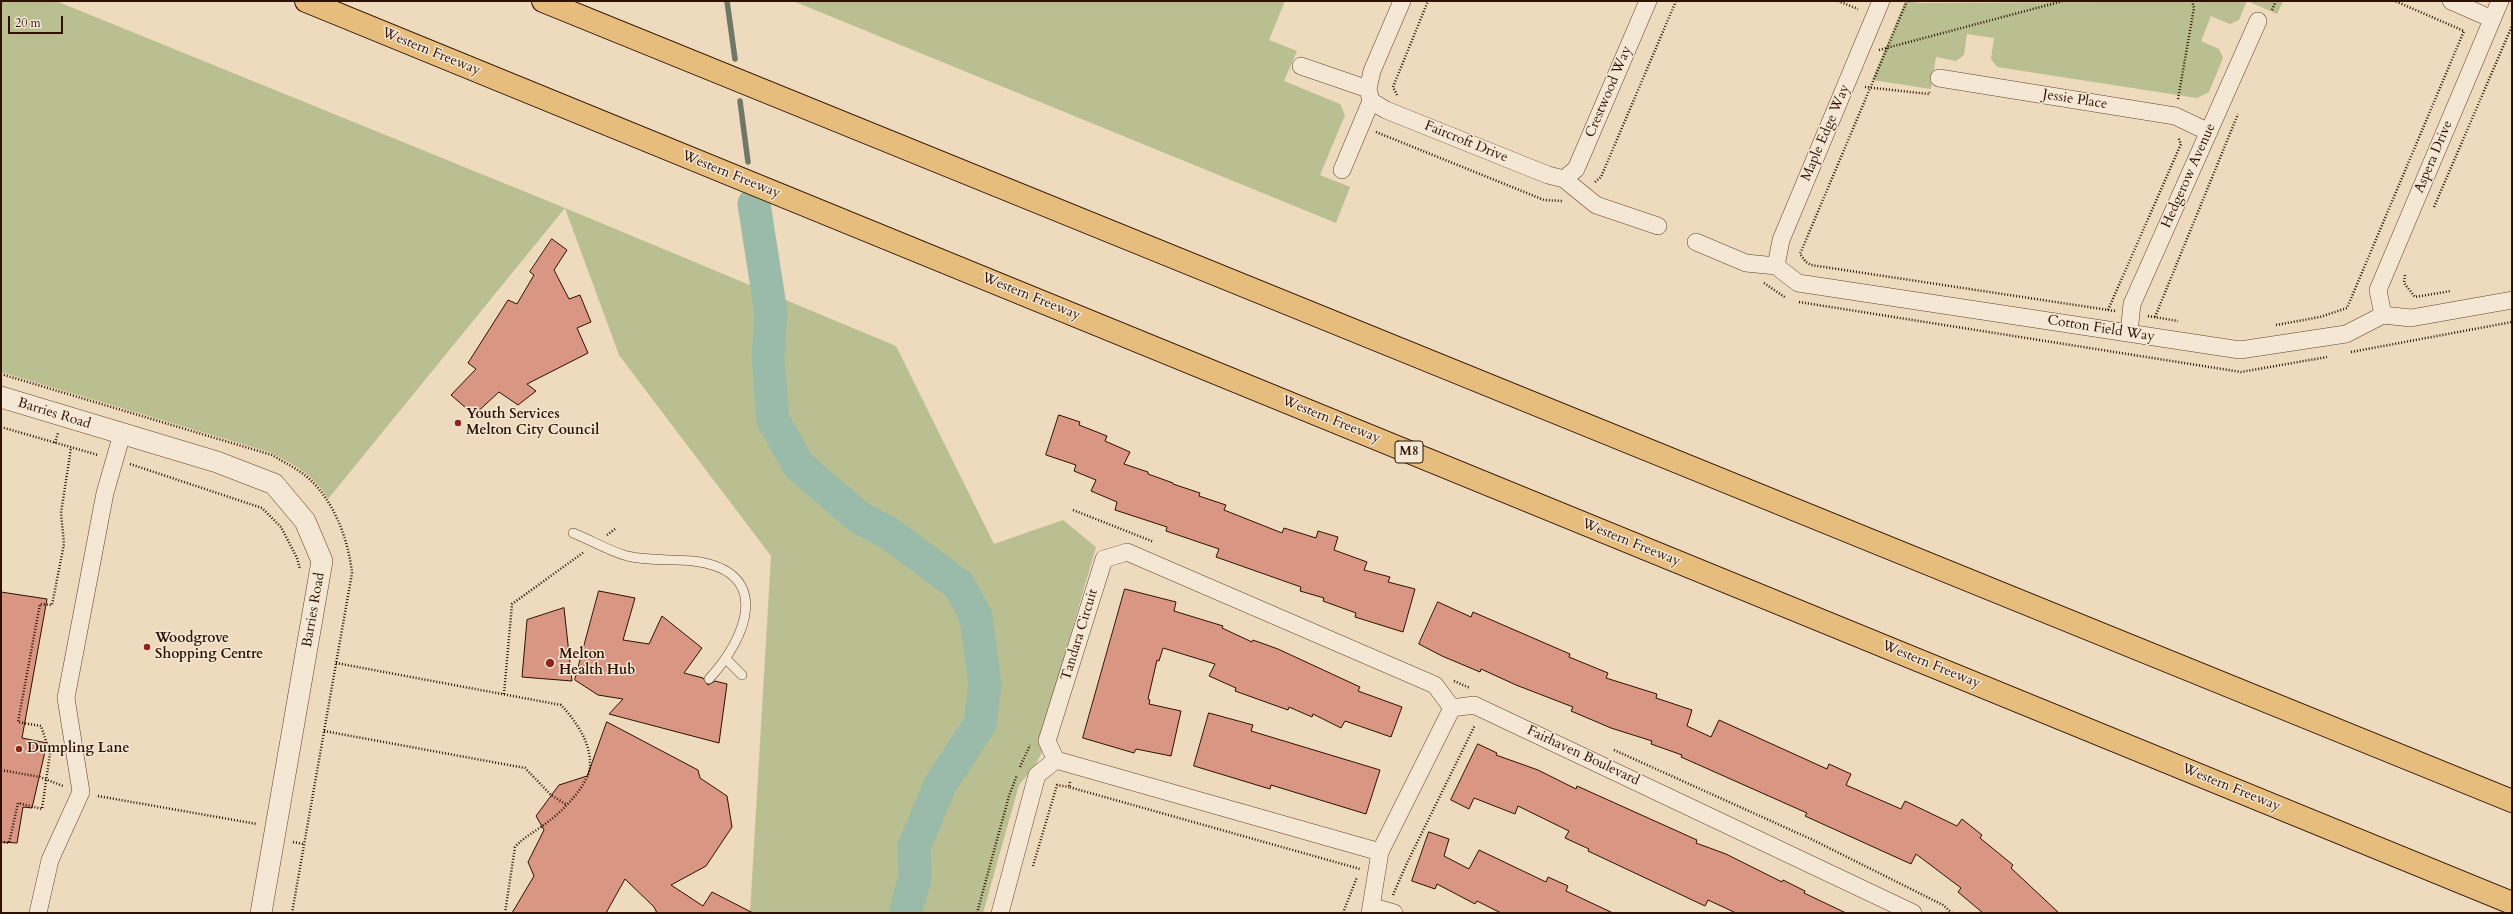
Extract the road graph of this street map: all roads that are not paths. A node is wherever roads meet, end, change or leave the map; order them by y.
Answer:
1 (306, 1) edge
2 (543, 1) edge
3 (1402, 1) edge
4 (1648, 1) edge
5 (1881, 1) edge
6 (2451, 1) edge
7 (2500, 1) edge
8 (2492, 19) junction
9 (2258, 20) dead end
10 (1302, 66) dead end
11 (1938, 78) road end
12 (1369, 95) junction
13 (2209, 132) junction
14 (1342, 170) dead end
15 (1564, 179) junction
16 (1658, 226) dead end
17 (1696, 242) dead end
18 (1768, 266) junction
19 (2512, 300) edge
20 (2382, 315) junction
21 (2129, 333) junction
22 (1, 397) edge
23 (122, 434) junction
24 (574, 533) dead end
25 (727, 660) junction
26 (742, 675) dead end
27 (709, 679) dead end
28 (1452, 708) junction
29 (1056, 760) junction
30 (2512, 801) edge
31 (1380, 852) junction
32 (2512, 903) edge
33 (1381, 911) edge
34 (1908, 912) edge
35 (38, 913) edge
36 (261, 913) edge
37 (1000, 913) edge

1 - 32 highway, Western Freeway / M8
2 - 30 highway
3 - 12 street
4 - 15 street, Crestwood Way
5 - 18 street, Maple Edge Way
6 - 8 street
7 - 8 street, Aspera Drive
8 - 20 street, Aspera Drive
9 - 13 street, Hedgerow Avenue
10 - 12 street, Faircroft Drive
11 - 13 street, Jessie Place
12 - 14 street
12 - 15 street, Faircroft Drive
13 - 21 street, Hedgerow Avenue
15 - 16 street, Faircroft Drive
17 - 18 street, Cotton Field Way
18 - 21 street, Cotton Field Way
19 - 20 street
20 - 21 street, Cotton Field Way
22 - 23 street, Barries Road
23 - 35 street
23 - 36 street, Barries Road
24 - 25 lane
25 - 26 lane
25 - 27 lane
28 - 29 street, Tandara Circuit
28 - 31 street
28 - 34 street, Fairhaven Boulevard
29 - 31 street
29 - 37 street
31 - 33 street

